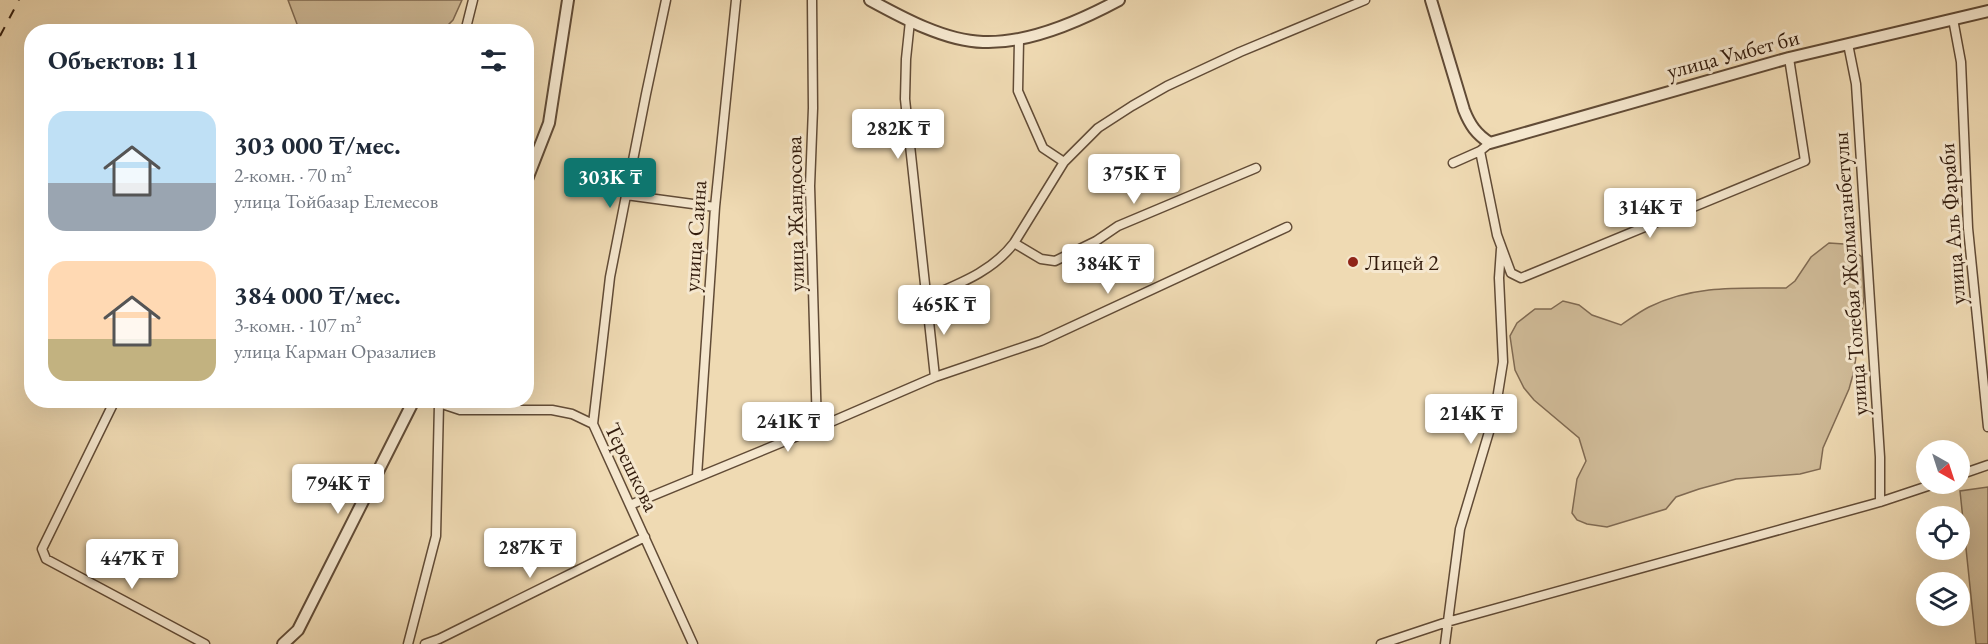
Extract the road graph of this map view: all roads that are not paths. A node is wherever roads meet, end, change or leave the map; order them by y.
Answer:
1 (473, 0) edge
2 (568, 0) edge
3 (666, 0) edge
4 (736, 0) edge
5 (812, 0) edge
6 (870, 0) edge
7 (1119, 0) edge
8 (1365, 0) edge
9 (1431, 0) edge
10 (1988, 10) edge
11 (1953, 19) junction
12 (910, 21) junction
13 (467, 24) edge
14 (1019, 40) junction
15 (1848, 44) junction
16 (1789, 58) junction
17 (1490, 143) junction
18 (1480, 151) junction
19 (534, 161) edge
20 (1064, 162) junction
21 (1453, 163) dead end
22 (1256, 168) dead end
23 (626, 195) junction
24 (715, 207) junction
25 (1287, 227) dead end
26 (1014, 243) junction
27 (1501, 246) junction
28 (926, 298) junction
29 (934, 377) junction
30 (111, 408) edge
31 (410, 408) edge
32 (439, 408) edge
33 (453, 408) edge
34 (593, 424) junction
35 (817, 428) junction
36 (1988, 428) edge
37 (1988, 465) edge
38 (1970, 471) edge
39 (697, 476) junction
40 (1916, 490) edge
41 (1880, 502) junction
42 (630, 504) junction
43 (645, 537) junction
44 (1447, 622) junction
45 (206, 644) edge
46 (283, 644) edge
47 (408, 644) edge
48 (425, 644) edge
49 (693, 644) edge
50 (1381, 644) edge
51 (1445, 644) edge

1 - 13 street
2 - 19 street
3 - 23 street
4 - 24 street, улица Саина
5 - 35 street, улица Жандосова
6 - 12 street
7 - 14 street
8 - 20 street
9 - 17 street
10 - 11 street, улица Умбет би
11 - 15 street, улица Умбет би
11 - 36 street, улица Аль Фараби
12 - 14 street
12 - 28 street
14 - 20 street
15 - 16 street, улица Умбет би
15 - 41 street, улица Толебая Жолмаганбетулы
16 - 17 street, улица Умбет би
16 - 27 street
17 - 18 street
18 - 21 street
18 - 27 street
20 - 26 street
22 - 26 street
23 - 24 street
23 - 34 street
24 - 39 street, улица Саина
25 - 29 street
26 - 28 street
27 - 44 street
28 - 29 street
29 - 35 street
30 - 45 street
31 - 46 street
32 - 47 street
33 - 34 street, Терешкова
34 - 42 street, Терешкова
35 - 39 street
37 - 38 street
39 - 42 street
40 - 41 street
41 - 44 street
42 - 43 street, Терешкова
43 - 48 street
43 - 49 street, Терешкова
44 - 50 street
44 - 51 street

